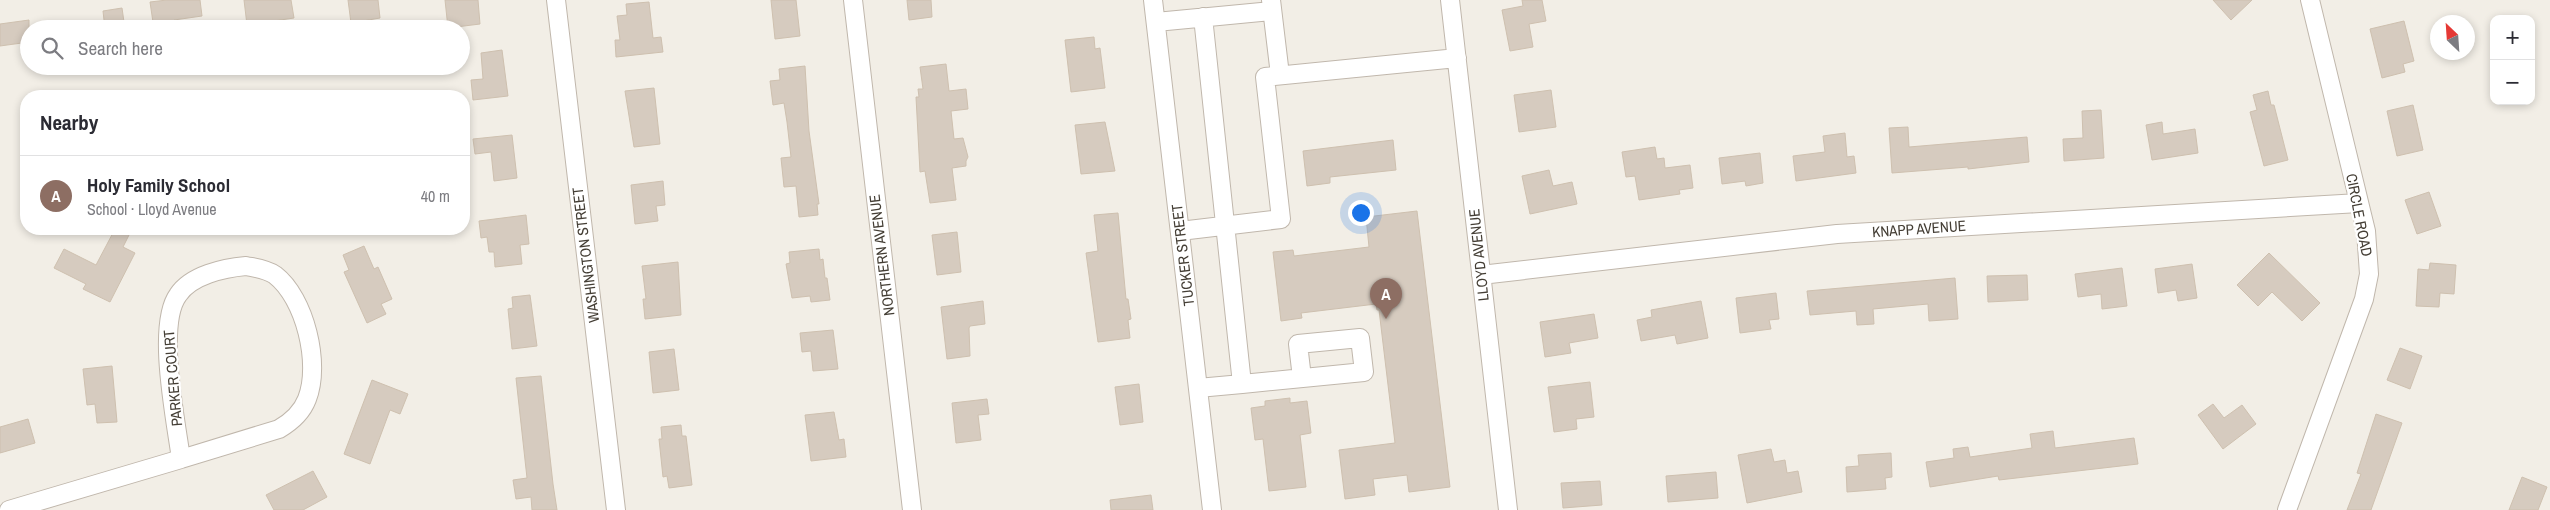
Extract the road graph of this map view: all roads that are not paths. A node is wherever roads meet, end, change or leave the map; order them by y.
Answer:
1 (556, 0) edge
2 (853, 0) edge
3 (1153, 0) edge
4 (1450, 0) edge
5 (2310, 0) edge
6 (1271, 5) edge
7 (1203, 17) junction
8 (1156, 22) junction
9 (1456, 58) junction
10 (1280, 76) junction
11 (2359, 203) junction
12 (1225, 226) junction
13 (1180, 231) junction
14 (1481, 275) junction
15 (1302, 378) dead end
16 (1242, 384) junction
17 (1198, 388) junction
18 (181, 460) junction
19 (9, 510) edge
20 (616, 510) edge
21 (912, 510) edge
22 (1212, 510) edge
23 (1508, 510) edge
24 (2287, 510) edge

1 - 20 street, WASHINGTON STREET
2 - 21 street, NORTHERN AVENUE
3 - 8 street, TUCKER STREET
4 - 9 street, LLOYD AVENUE
5 - 11 street, CIRCLE ROAD
6 - 7 street
6 - 10 street
7 - 8 street
7 - 12 street
8 - 13 street, TUCKER STREET
9 - 10 street
9 - 14 street, LLOYD AVENUE
10 - 12 street
11 - 14 street, KNAPP AVENUE
11 - 24 street, CIRCLE ROAD
12 - 13 street
12 - 16 street
13 - 17 street, TUCKER STREET
14 - 23 street, LLOYD AVENUE
15 - 16 street
16 - 17 street
17 - 22 street, TUCKER STREET
18 - 18 street, PARKER COURT
18 - 19 street, PARKER COURT

